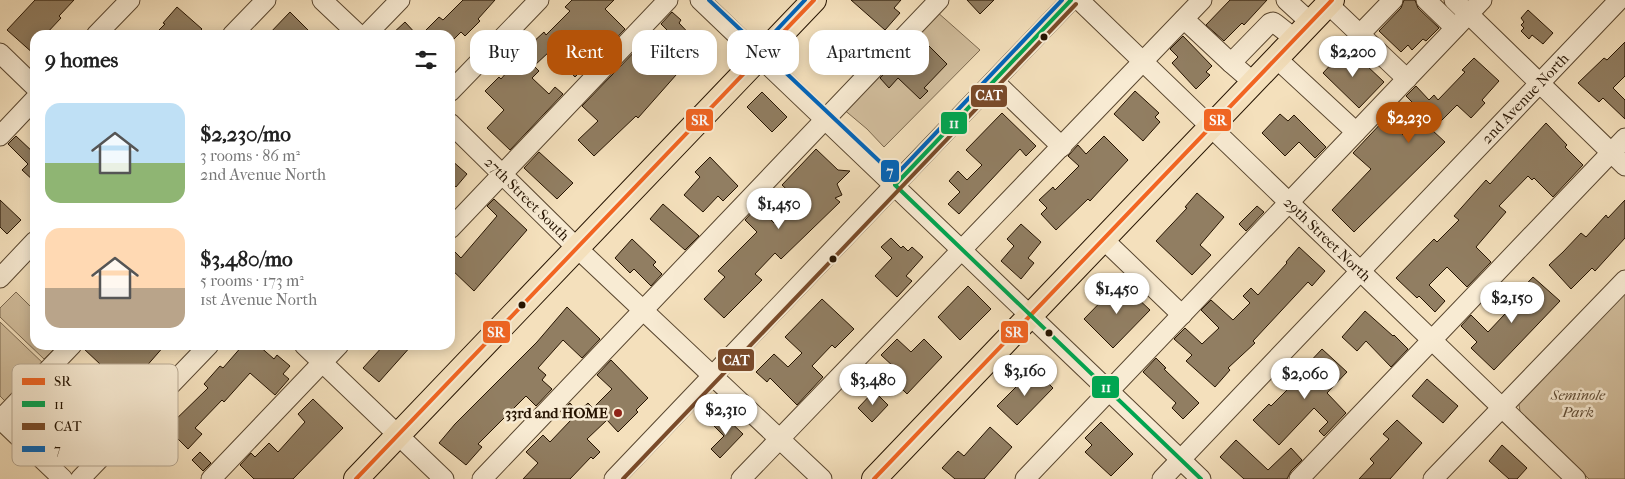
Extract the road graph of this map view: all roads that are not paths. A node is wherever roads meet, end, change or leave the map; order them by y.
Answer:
1 (130, 0) edge
2 (266, 0) edge
3 (322, 0) edge
4 (400, 0) edge
5 (539, 0) edge
6 (668, 0) edge
7 (700, 0) edge
8 (814, 0) edge
9 (939, 0) edge
10 (1071, 0) edge
11 (1079, 0) edge
12 (1202, 0) edge
13 (1286, 0) edge
14 (1393, 0) edge
15 (1426, 0) edge
16 (1454, 0) edge
17 (1482, 0) edge
18 (1619, 0) edge
19 (1330, 2) edge
20 (1468, 14) junction
21 (1184, 19) junction
22 (1455, 28) junction
23 (101, 30) edge
24 (237, 30) edge
25 (354, 30) edge
26 (371, 30) edge
27 (732, 30) edge
28 (785, 30) edge
29 (1303, 31) junction
30 (1360, 34) junction
31 (0, 53) edge
32 (1276, 58) junction
33 (1143, 62) junction
34 (1231, 62) junction
35 (742, 75) edge
36 (780, 75) edge
37 (1407, 79) junction
38 (30, 82) edge
39 (994, 82) junction
40 (1253, 82) junction
41 (1540, 83) junction
42 (455, 87) edge
43 (30, 104) edge
44 (825, 118) junction
45 (1211, 127) junction
46 (455, 128) edge
47 (1356, 132) junction
48 (0, 136) edge
49 (1625, 138) edge
50 (1062, 147) junction
51 (1611, 152) junction
52 (1625, 166) edge
53 (502, 174) junction
54 (895, 185) junction
55 (1290, 203) junction
56 (455, 223) edge
57 (1103, 239) junction
58 (30, 246) edge
59 (577, 248) junction
60 (962, 250) junction
61 (1360, 271) junction
62 (0, 278) edge
63 (1625, 280) edge
64 (643, 311) junction
65 (1182, 315) junction
66 (1030, 316) junction
67 (1432, 340) junction
68 (67, 350) edge
69 (204, 350) edge
70 (309, 350) edge
71 (334, 350) edge
72 (322, 362) junction
73 (54, 364) edge
74 (712, 376) junction
75 (178, 377) edge
76 (1109, 391) junction
77 (12, 408) edge
78 (1502, 408) junction
79 (0, 420) edge
80 (12, 431) edge
81 (398, 435) junction
82 (779, 439) junction
83 (1180, 460) junction
84 (49, 466) edge
85 (93, 466) edge
86 (1571, 477) edge
87 (63, 479) edge
88 (80, 479) edge
89 (211, 479) edge
90 (356, 479) edge
91 (444, 479) edge
92 (482, 479) edge
93 (614, 479) edge
94 (741, 479) edge
95 (822, 479) edge
96 (874, 479) edge
97 (1025, 479) edge
98 (1162, 479) edge
99 (1201, 479) edge
100 (1299, 479) edge
101 (1433, 479) edge

1 - 23 street
2 - 24 street
3 - 25 street
4 - 26 street
5 - 42 street
6 - 53 street
7 - 27 street
8 - 28 main road
9 - 44 street
10 - 39 street
11 - 33 street, 29th Street North
12 - 21 street
13 - 29 street
14 - 30 street
15 - 22 street
16 - 20 street
17 - 20 street
18 - 41 street, 2nd Avenue North
19 - 29 main road
19 - 30 street
20 - 22 street
20 - 41 street
21 - 33 street
21 - 34 street
22 - 37 street
29 - 32 main road
29 - 34 street
30 - 37 street
31 - 38 street
32 - 40 main road
32 - 47 street
33 - 45 street, 29th Street North
33 - 50 street
34 - 40 street
35 - 59 main road
36 - 44 street
37 - 47 street
39 - 50 street
39 - 54 street
40 - 45 main road
41 - 51 street
41 - 61 street, 2nd Avenue North
43 - 48 street
44 - 54 street
44 - 64 street
45 - 55 street, 29th Street North
45 - 57 main road
46 - 53 street, 27th Street South
47 - 55 street
49 - 51 street
50 - 60 street
51 - 52 street
51 - 67 street
53 - 56 street
53 - 59 street, 27th Street South
54 - 60 street
54 - 74 street
55 - 61 street, 29th Street North
55 - 65 street
57 - 65 street
57 - 66 main road
58 - 62 street
59 - 64 street, 27th Street South
59 - 81 main road
60 - 66 street
60 - 82 street
61 - 67 street, 29th Street North
61 - 83 street, 2nd Avenue North
63 - 78 street
64 - 74 street, 27th Street South
64 - 92 street
65 - 76 street
66 - 76 street
66 - 96 main road
67 - 78 street, 29th Street North
67 - 100 street
68 - 73 street
69 - 75 street
70 - 72 street
71 - 72 street
72 - 81 street
72 - 89 street
74 - 82 street, 27th Street South
74 - 93 street
76 - 83 street
76 - 97 street
77 - 79 street
78 - 86 street, 29th Street North
78 - 101 street
79 - 80 street
81 - 90 main road
81 - 91 street
82 - 94 street
82 - 95 street, 27th Street South
83 - 98 street, 2nd Avenue North
83 - 99 street
84 - 87 street
85 - 88 street

